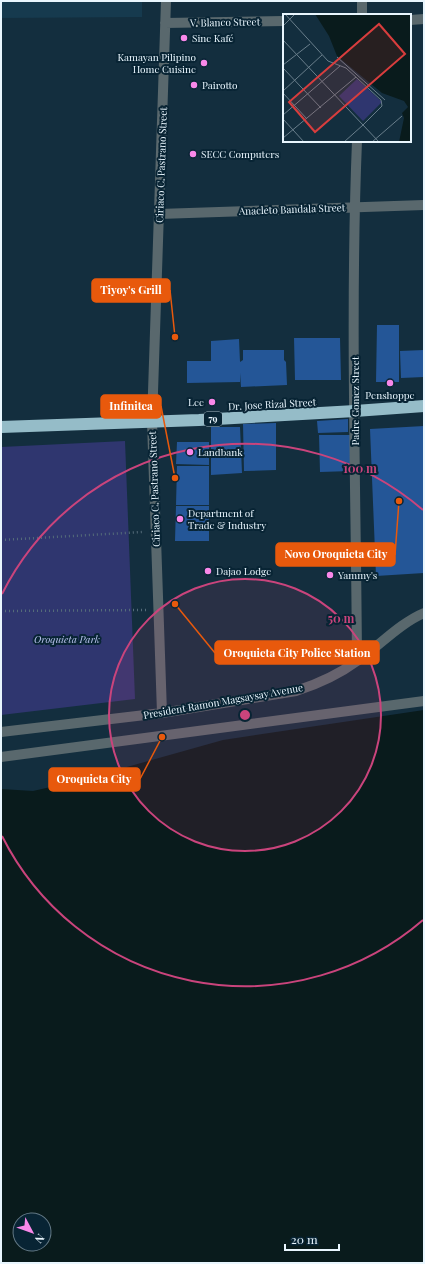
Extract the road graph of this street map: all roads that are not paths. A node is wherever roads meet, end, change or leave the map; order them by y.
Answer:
1 (166, 1) edge
2 (362, 1) edge
3 (362, 14) edge
4 (424, 19) edge
5 (411, 20) edge
6 (283, 21) edge
7 (165, 22) junction
8 (357, 142) edge
9 (424, 205) edge
10 (355, 207) junction
11 (159, 214) junction
12 (424, 406) edge
13 (355, 411) junction
14 (152, 422) junction
15 (1, 427) edge
16 (424, 613) edge
17 (357, 661) junction
18 (424, 701) edge
19 (162, 713) junction
20 (1, 732) edge
21 (1, 757) edge

1 - 7 street, Ciriaco C. Pastrano Street
2 - 3 street
4 - 5 street
6 - 7 street, V. Blanco Street
7 - 11 street, Ciriaco C. Pastrano Street
8 - 10 street, Padre Gomez Street
9 - 10 street, Anacleto Bandala Street
10 - 11 street, Anacleto Bandala Street
10 - 13 street, Padre Gomez Street
11 - 14 street, Ciriaco C. Pastrano Street
12 - 13 highway, Dr. Jose Rizal Street / 79
13 - 14 highway, Dr. Jose Rizal Street / 79
13 - 17 street, Padre Gomez Street
14 - 15 highway, Dr. Jose Rizal Street / 79
14 - 19 street, Ciriaco C. Pastrano Street
16 - 17 street, President Ramon Magsaysay Avenue
17 - 19 street, President Ramon Magsaysay Avenue
18 - 21 street
19 - 20 street, President Ramon Magsaysay Avenue

